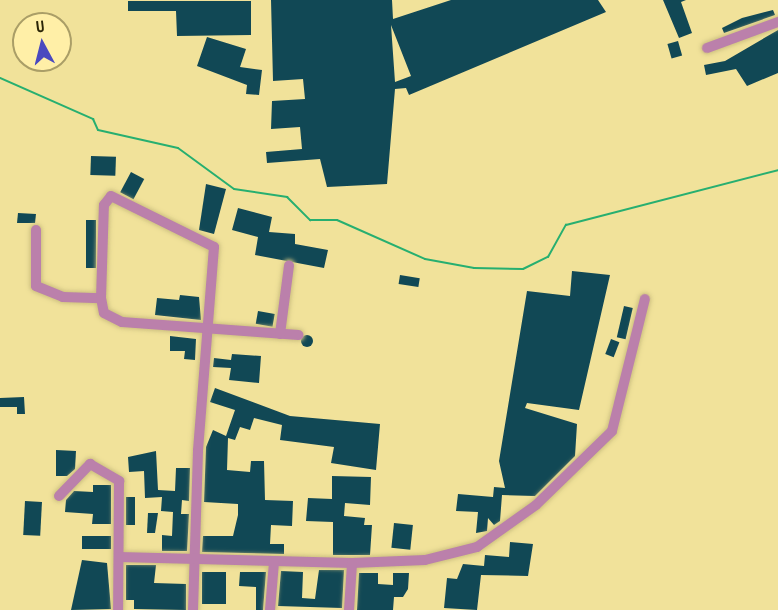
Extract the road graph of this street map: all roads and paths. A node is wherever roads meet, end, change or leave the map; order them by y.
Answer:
1 (778, 22) edge
2 (707, 48) dead end
3 (36, 230) dead end
4 (289, 266) dead end
5 (101, 298) junction
6 (645, 299) dead end
7 (209, 327) junction
8 (280, 334) junction
9 (299, 335) dead end
10 (59, 496) dead end
11 (119, 558) junction
12 (195, 560) junction
13 (274, 562) junction
14 (352, 563) junction
15 (118, 610) edge
16 (193, 610) edge
17 (270, 610) edge
18 (349, 610) edge

1 - 2 street
3 - 5 street
4 - 8 street
5 - 7 street
5 - 7 street
6 - 14 street
7 - 8 street
7 - 12 street
8 - 9 street
10 - 11 street
11 - 12 street
11 - 15 street
12 - 13 street
12 - 16 street
13 - 14 street
13 - 17 street
14 - 18 street

